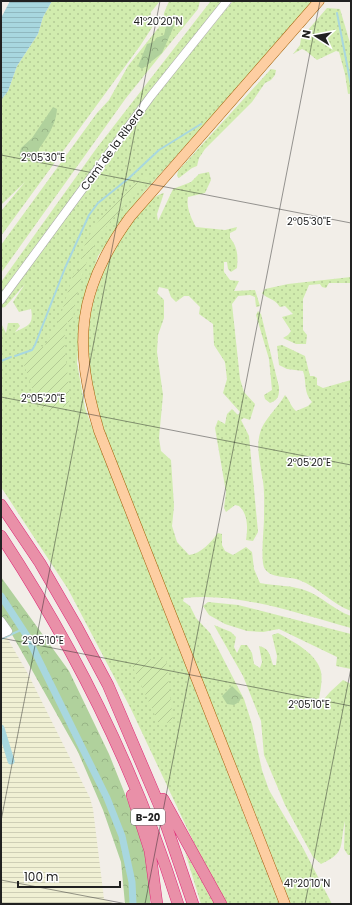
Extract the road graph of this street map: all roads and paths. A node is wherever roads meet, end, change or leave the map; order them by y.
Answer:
1 (227, 1) edge
2 (319, 1) edge
3 (326, 1) edge
4 (255, 75) junction
5 (1, 300) edge
6 (1, 505) edge
7 (1, 536) edge
8 (1, 621) edge
9 (1, 634) edge
10 (111, 732) junction
11 (149, 780) junction
12 (157, 904) edge
13 (178, 904) edge
14 (193, 904) edge
15 (221, 904) edge
16 (285, 904) edge

1 - 5 street, Camí de la Ribera
2 - 4 main road
3 - 4 main road
4 - 16 main road
6 - 11 highway, B-20
7 - 10 highway, B-20
8 - 9 street
10 - 12 highway
10 - 13 highway, B-20
11 - 14 highway, B-20
11 - 15 highway

